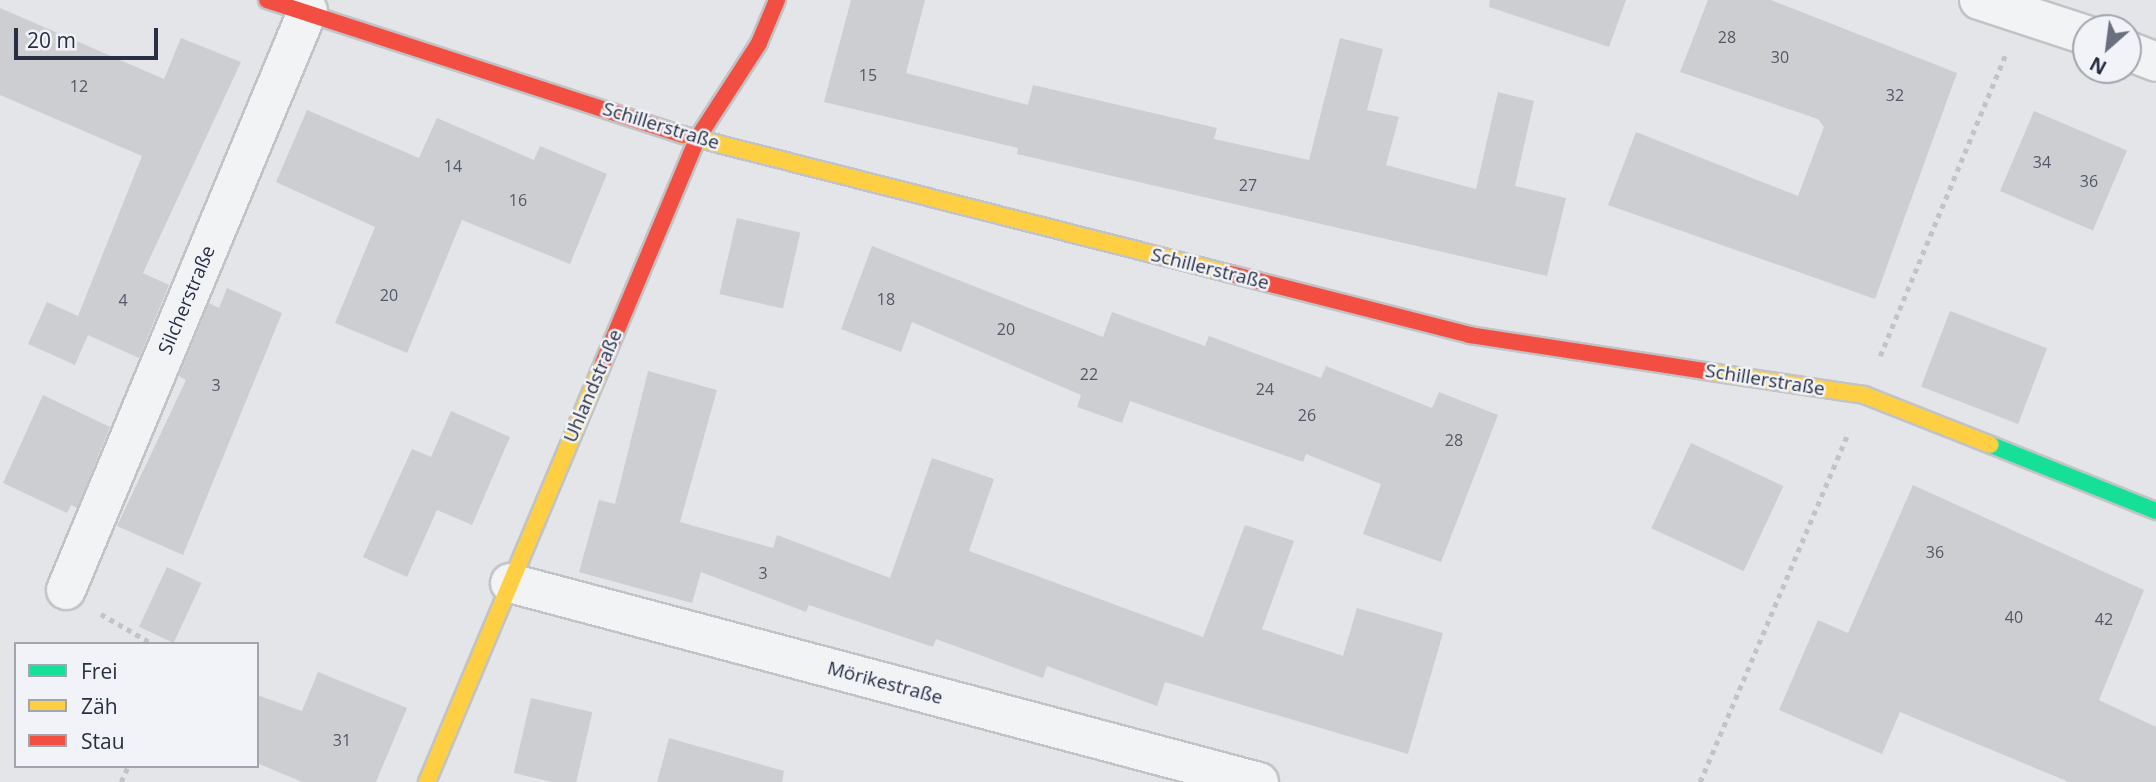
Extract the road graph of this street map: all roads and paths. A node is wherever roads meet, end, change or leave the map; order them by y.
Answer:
1 (267, 0) edge
2 (777, 0) edge
3 (1984, 1) edge
4 (308, 10) junction
5 (2072, 30) edge
6 (697, 139) junction
7 (2156, 510) edge
8 (510, 583) junction
9 (66, 590) joint
10 (150, 642) edge
11 (428, 782) edge
12 (1259, 782) edge

1 - 4 street, Schillerstraße
2 - 6 street, Uhlandstraße
3 - 5 street
4 - 6 street, Schillerstraße
4 - 9 street, Silcherstraße
6 - 7 street, Schillerstraße
6 - 8 street, Uhlandstraße
8 - 11 street, Uhlandstraße
8 - 12 street, Mörikestraße
9 - 10 path

